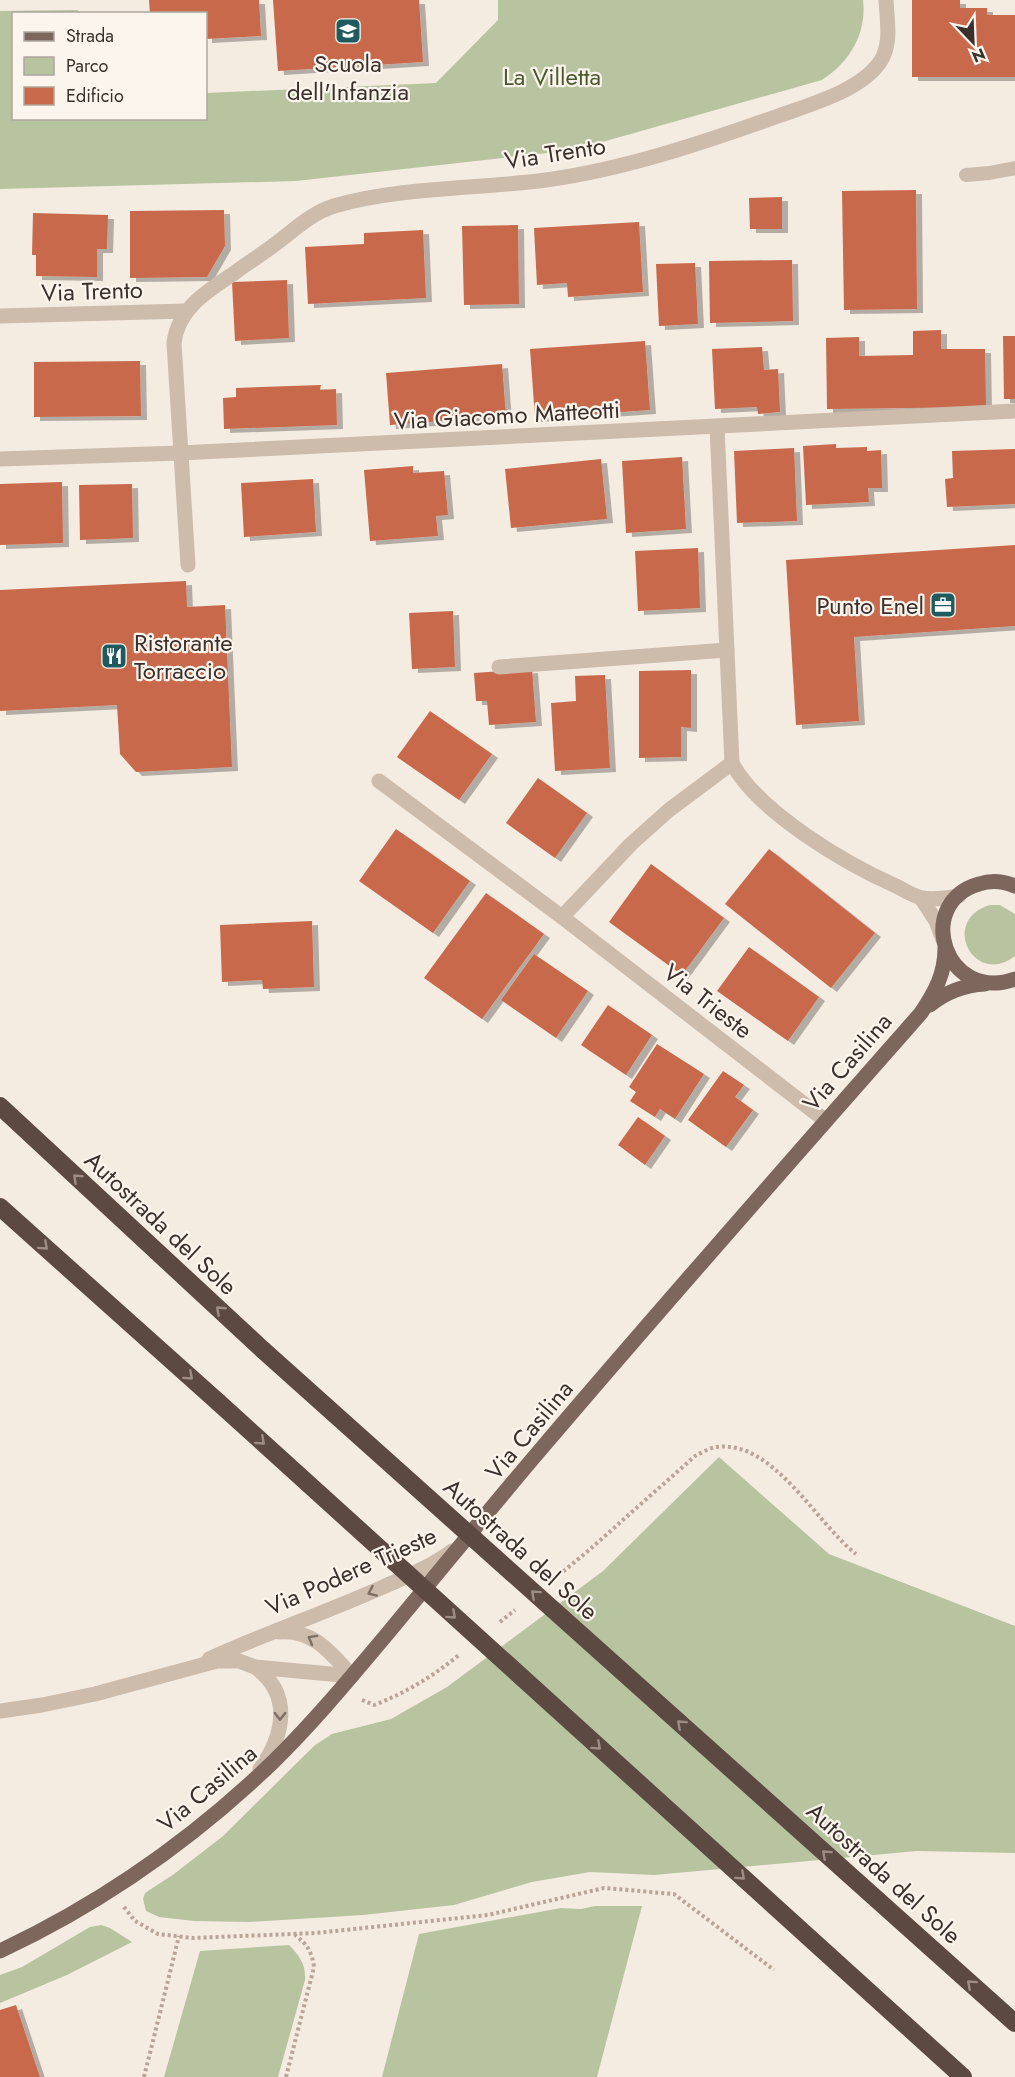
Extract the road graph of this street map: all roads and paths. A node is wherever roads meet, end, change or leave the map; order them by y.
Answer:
1 (886, 0) edge
2 (1015, 168) edge
3 (966, 175) dead end
4 (186, 311) junction
5 (0, 316) edge
6 (1015, 411) edge
7 (717, 427) junction
8 (180, 453) junction
9 (0, 459) edge
10 (188, 565) dead end
11 (728, 650) junction
12 (499, 667) dead end
13 (732, 763) junction
14 (379, 781) dead end
15 (1015, 875) edge
16 (998, 881) junction
17 (1015, 886) edge
18 (959, 896) junction
19 (921, 898) junction
20 (562, 917) junction
21 (944, 945) junction
22 (1008, 983) edge
23 (921, 1013) junction
24 (0, 1106) edge
25 (826, 1120) junction
26 (0, 1207) edge
27 (461, 1545) junction
28 (856, 1554) dead end
29 (552, 1580) dead end
30 (517, 1608) dead end
31 (500, 1622) dead end
32 (259, 1636) junction
33 (464, 1651) dead end
34 (255, 1667) junction
35 (190, 1668) junction
36 (352, 1676) junction
37 (339, 1691) junction
38 (0, 1711) edge
39 (250, 1783) junction
40 (111, 1890) junction
41 (294, 1934) junction
42 (179, 1936) junction
43 (0, 1951) edge
44 (774, 1970) dead end
45 (1015, 2023) edge
46 (144, 2077) edge
47 (286, 2077) edge
48 (963, 2077) edge

1 - 4 street, Via Trento
2 - 3 lane
4 - 5 street, Via Trento
4 - 8 street, Via Trento
6 - 7 street, Via Giacomo Matteotti
7 - 8 street, Via Giacomo Matteotti
7 - 11 street
8 - 9 street, Via Giacomo Matteotti
8 - 10 street, Via Trento
11 - 12 street
11 - 13 street
13 - 19 street
13 - 20 street
14 - 20 street, Via Trieste
15 - 16 main road
16 - 17 main road
16 - 18 main road
18 - 19 street
18 - 21 main road, Via Casilina
19 - 21 street
20 - 25 street, Via Trieste
21 - 22 main road
21 - 23 main road, Via Casilina
22 - 23 main road, Via Casilina
23 - 25 main road, Via Casilina
45 -> 24 highway, Autostrada del Sole, bridge
25 - 27 main road, Via Casilina
26 -> 48 highway, bridge
27 -> 32 street, Via Podere Trieste
27 - 36 main road, Via Casilina
28 - 29 path
30 - 31 path
32 - 35 street, Via Podere Trieste
36 -> 32 street, Via Podere Trieste
33 - 37 path
34 - 35 street, Via Podere Trieste
34 - 36 street, Via Podere Trieste
34 -> 39 street
35 - 38 street, Via Podere Trieste
36 - 37 main road, Via Casilina
37 - 39 main road, Via Casilina
39 - 40 main road, Via Casilina
40 - 42 path
40 - 43 main road, Via Casilina
41 - 42 path
41 - 44 path
41 - 47 path
42 - 46 path

